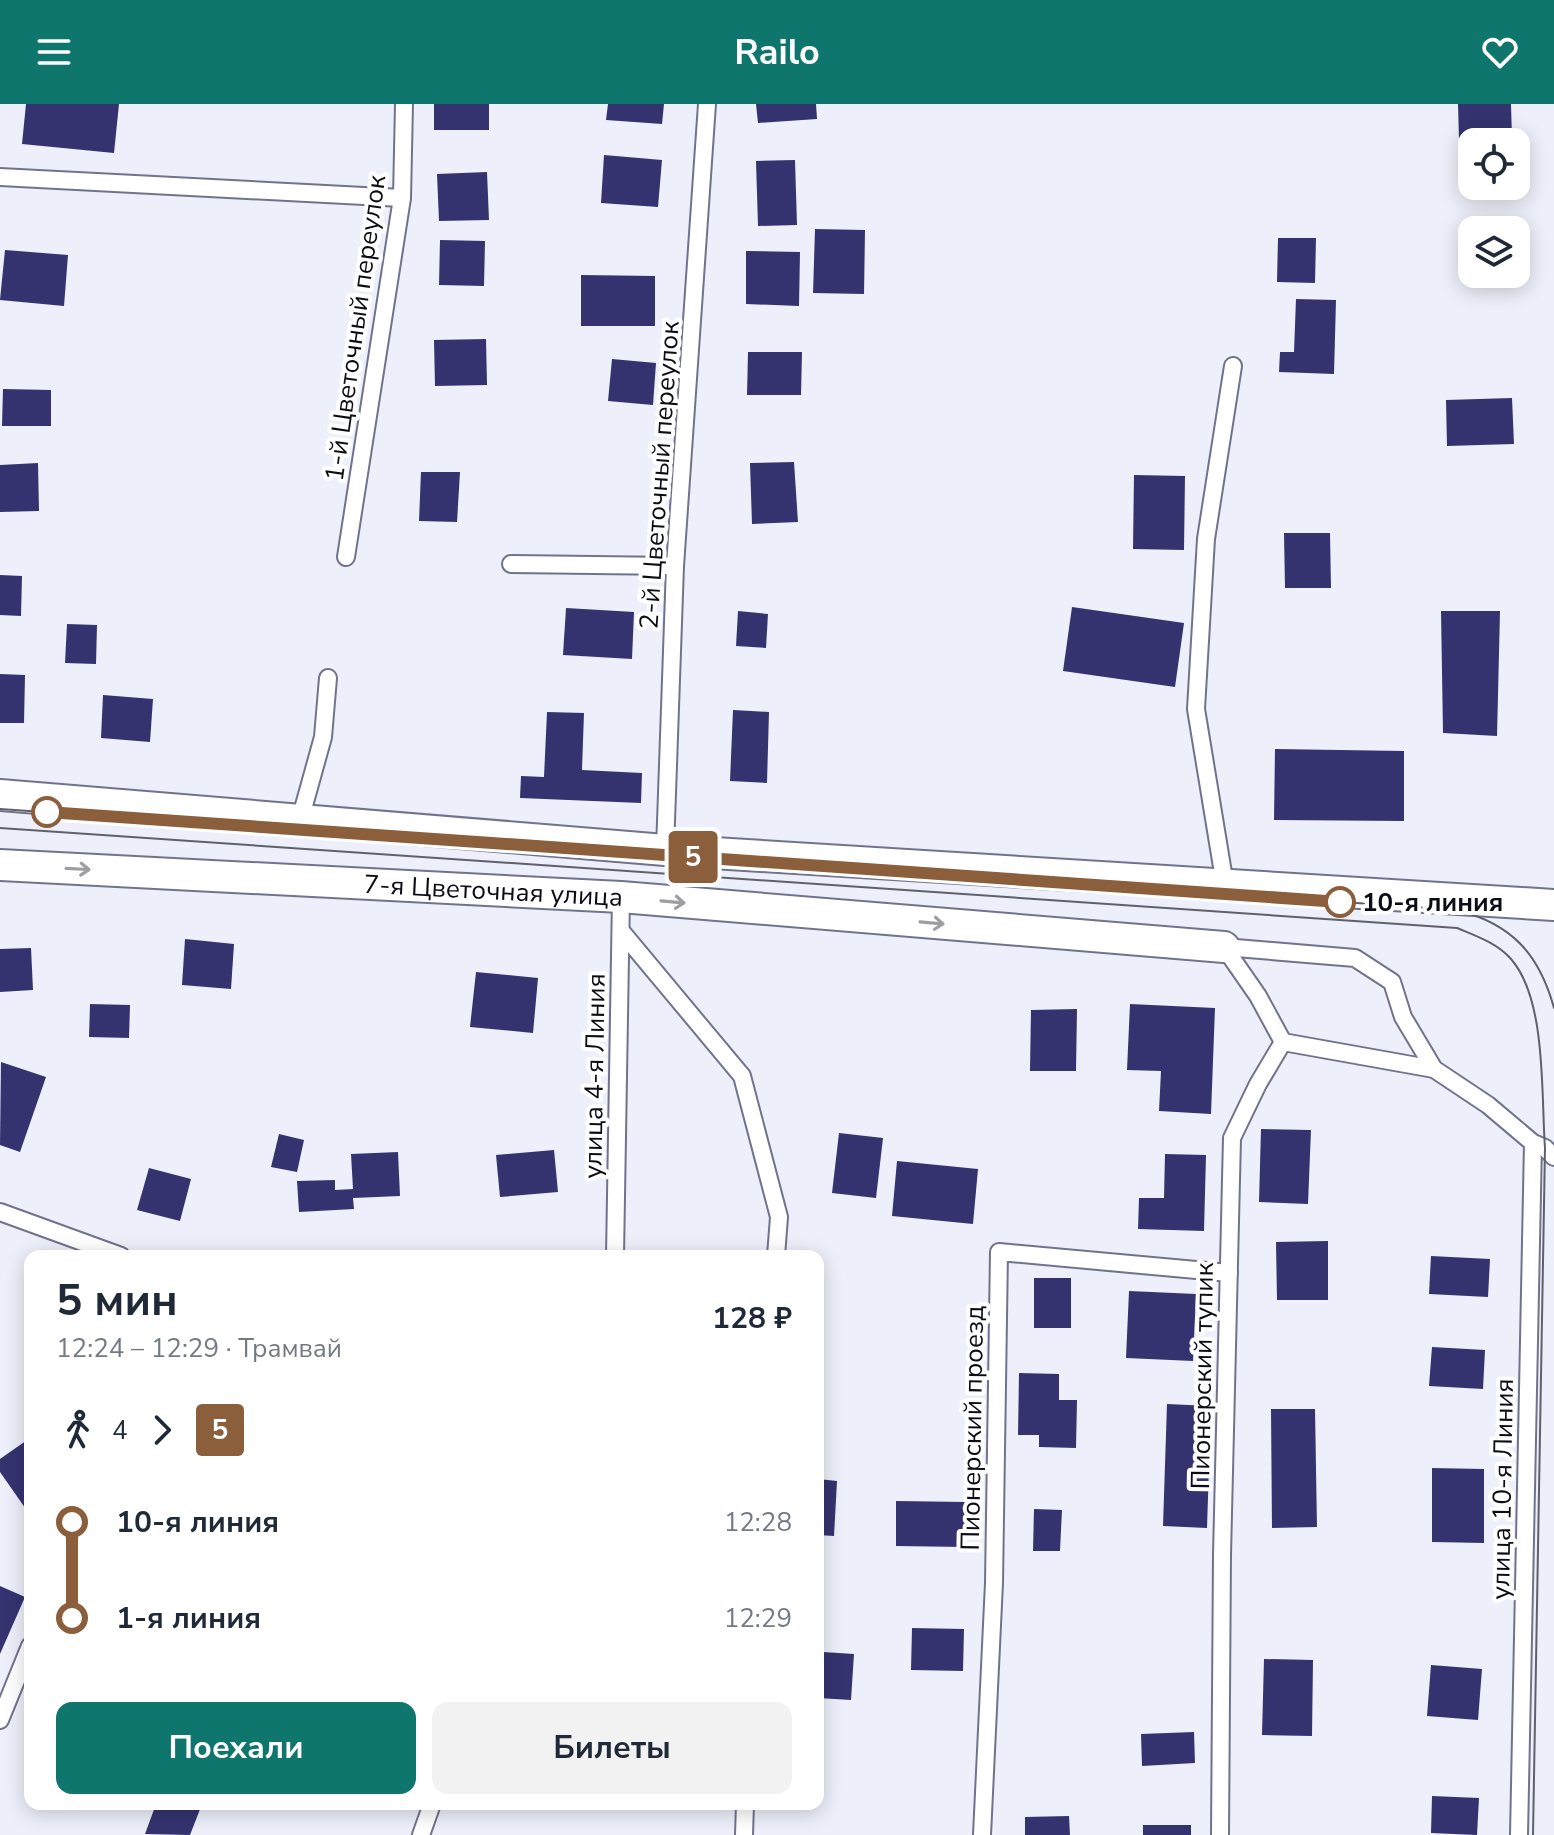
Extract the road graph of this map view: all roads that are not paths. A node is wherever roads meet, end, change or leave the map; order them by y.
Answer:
1 (404, 104) edge
2 (707, 104) edge
3 (0, 177) edge
4 (402, 198) junction
5 (1233, 366) dead end
6 (346, 557) dead end
7 (511, 564) dead end
8 (675, 566) junction
9 (328, 678) dead end
10 (0, 795) edge
11 (300, 820) junction
12 (665, 850) junction
13 (0, 865) edge
14 (1225, 885) junction
15 (621, 897) junction
16 (1554, 905) edge
17 (621, 931) junction
18 (1224, 947) junction
19 (1283, 1042) junction
20 (1434, 1069) junction
21 (1533, 1143) junction
22 (1554, 1157) edge
23 (0, 1212) edge
24 (104, 1250) edge
25 (615, 1250) edge
26 (776, 1250) edge
27 (1229, 1273) junction
28 (24, 1661) edge
29 (0, 1720) edge
30 (430, 1810) edge
31 (745, 1810) edge
32 (421, 1835) edge
33 (744, 1835) edge
34 (982, 1835) edge
35 (1220, 1835) edge
36 (1519, 1835) edge

1 - 4 lane, 1-й Цветочный переулок
2 - 8 lane, 2-й Цветочный переулок
3 - 4 lane
4 - 6 lane, 1-й Цветочный переулок
5 - 14 lane
7 - 8 lane
8 - 12 lane, 2-й Цветочный переулок
9 - 11 lane
10 - 11 street
11 - 12 street
12 - 14 street
13 -> 15 street, 7-я Цветочная улица
14 - 16 street
15 - 17 lane, улица 4-я Линия
15 -> 18 street, 7-я Цветочная улица
17 - 25 lane, улица 4-я Линия
17 - 26 lane
18 - 19 lane
18 - 20 lane
19 - 20 lane
19 - 27 lane, Пионерский тупик
20 - 21 lane
21 - 22 lane
21 - 36 lane, улица 10-я Линия
23 - 24 lane
27 - 34 lane, Пионерский проезд
27 - 35 lane, Пионерский тупик
28 - 29 lane
30 - 32 lane
31 - 33 lane

